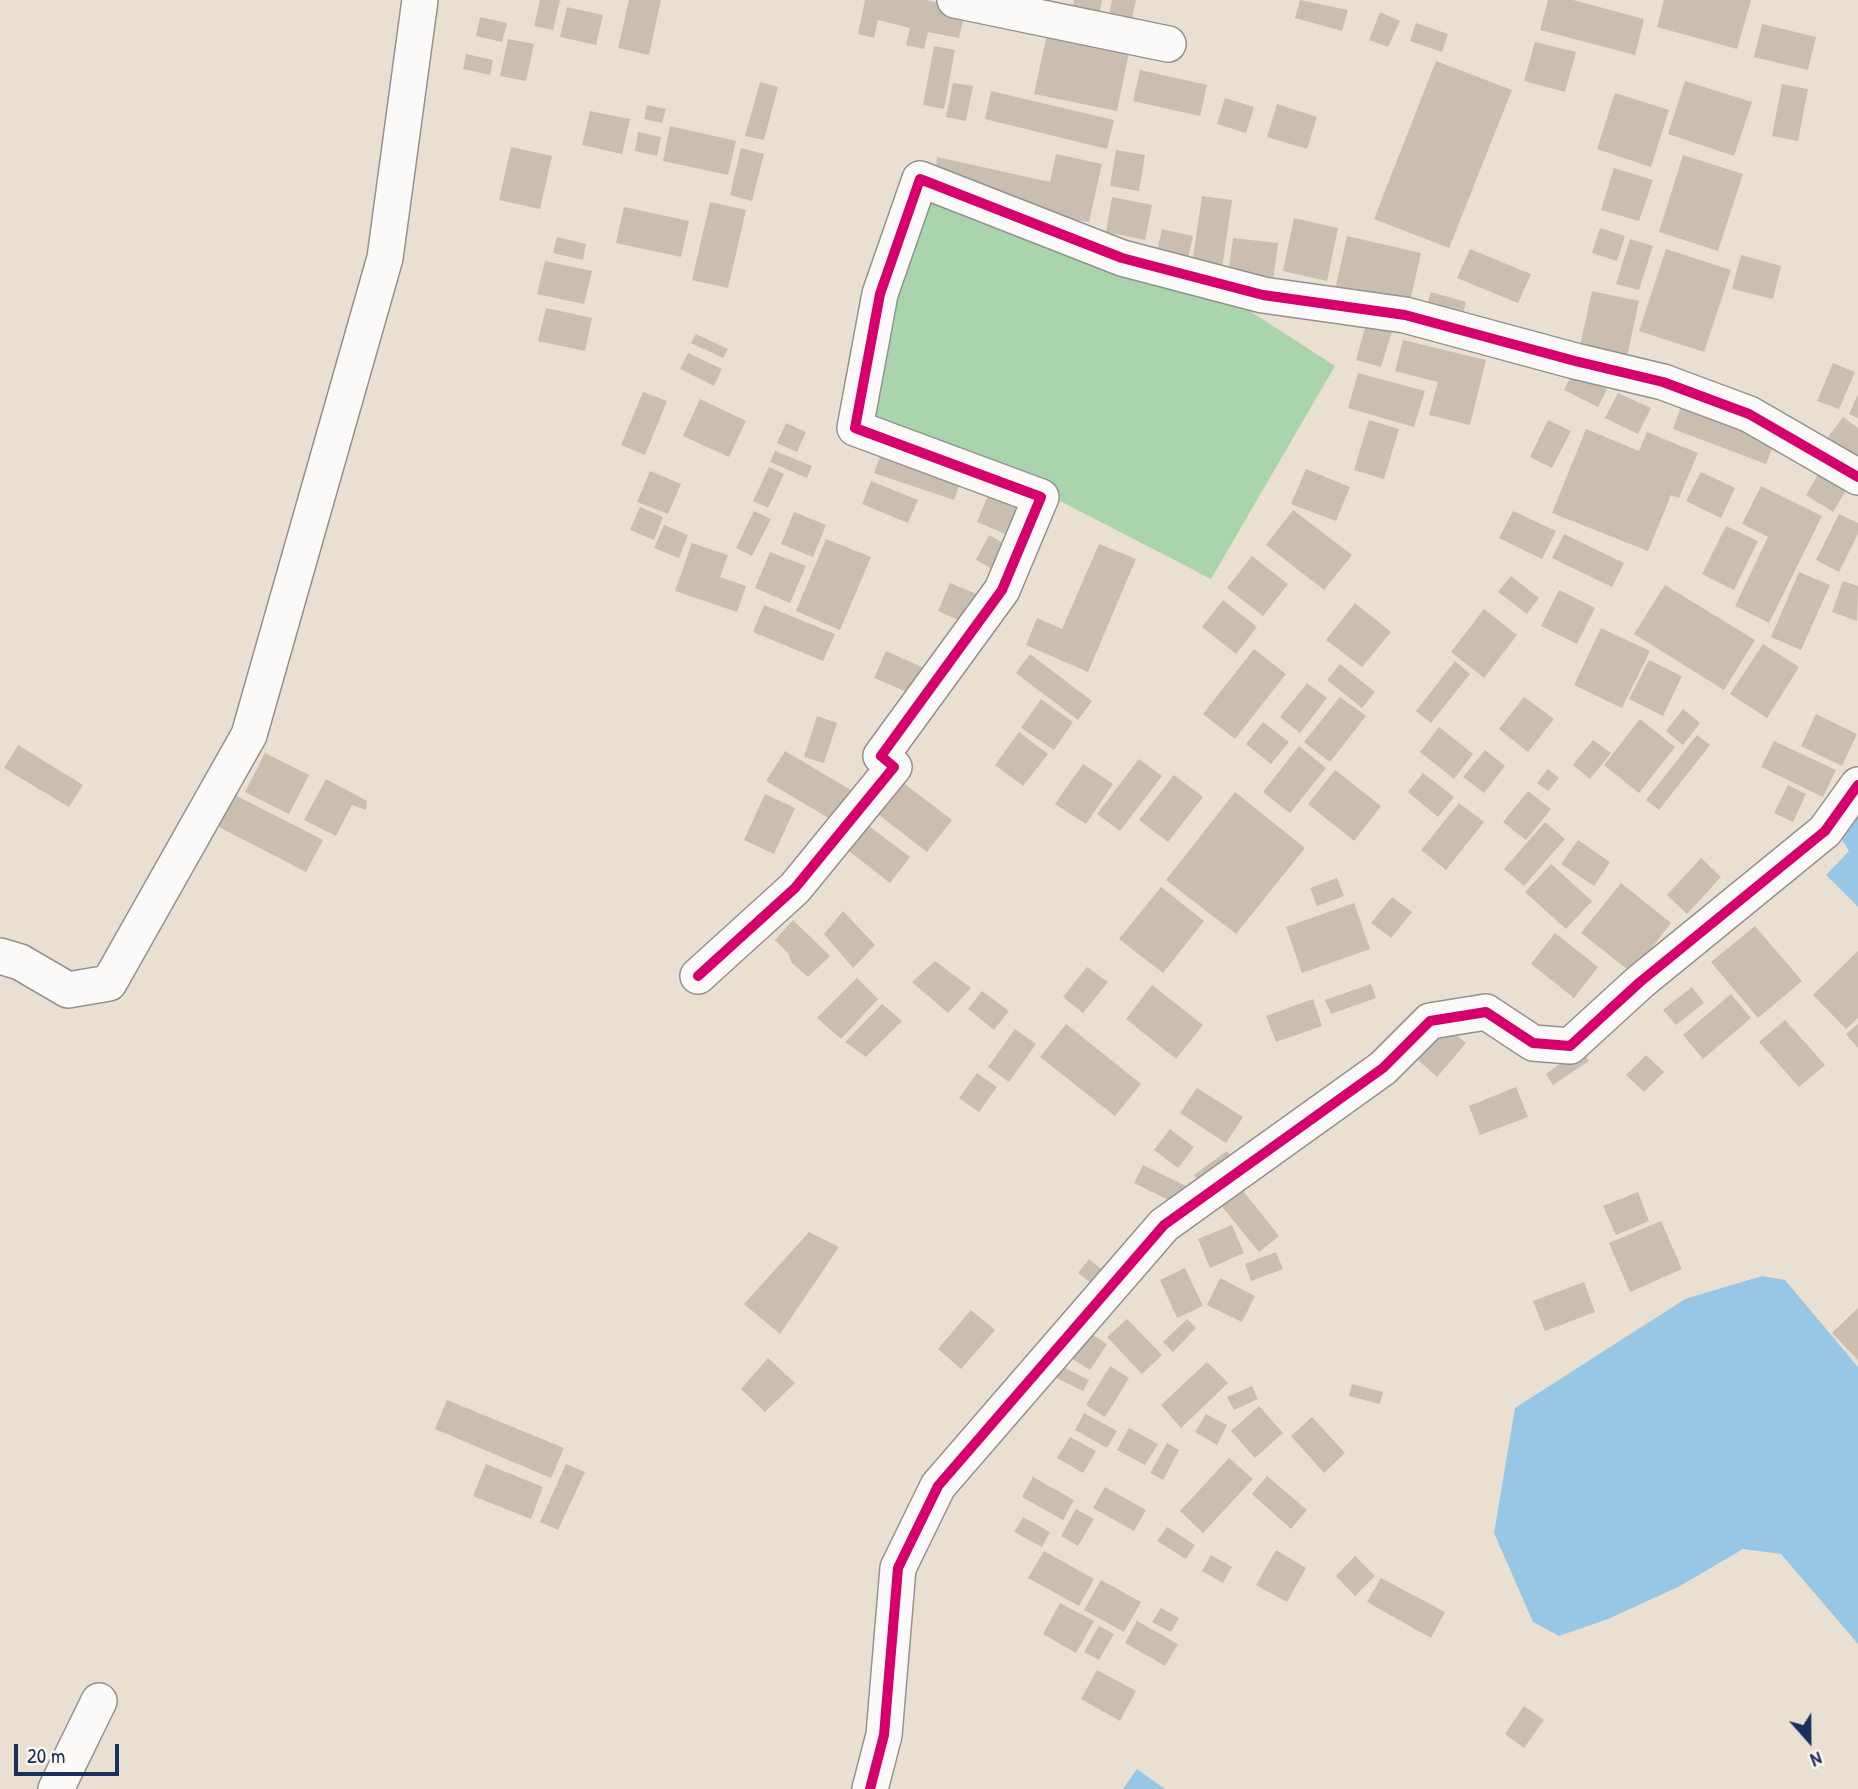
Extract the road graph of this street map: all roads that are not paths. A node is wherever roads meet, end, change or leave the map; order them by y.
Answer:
1 (420, 0) edge
2 (955, 0) edge
3 (1168, 44) dead end
4 (1858, 477) edge
5 (1858, 785) edge
6 (0, 956) edge
7 (698, 976) dead end
8 (99, 1701) dead end
9 (56, 1789) edge
10 (870, 1789) edge

1 - 6 street
2 - 3 street
4 - 7 street
5 - 10 street
8 - 9 street

